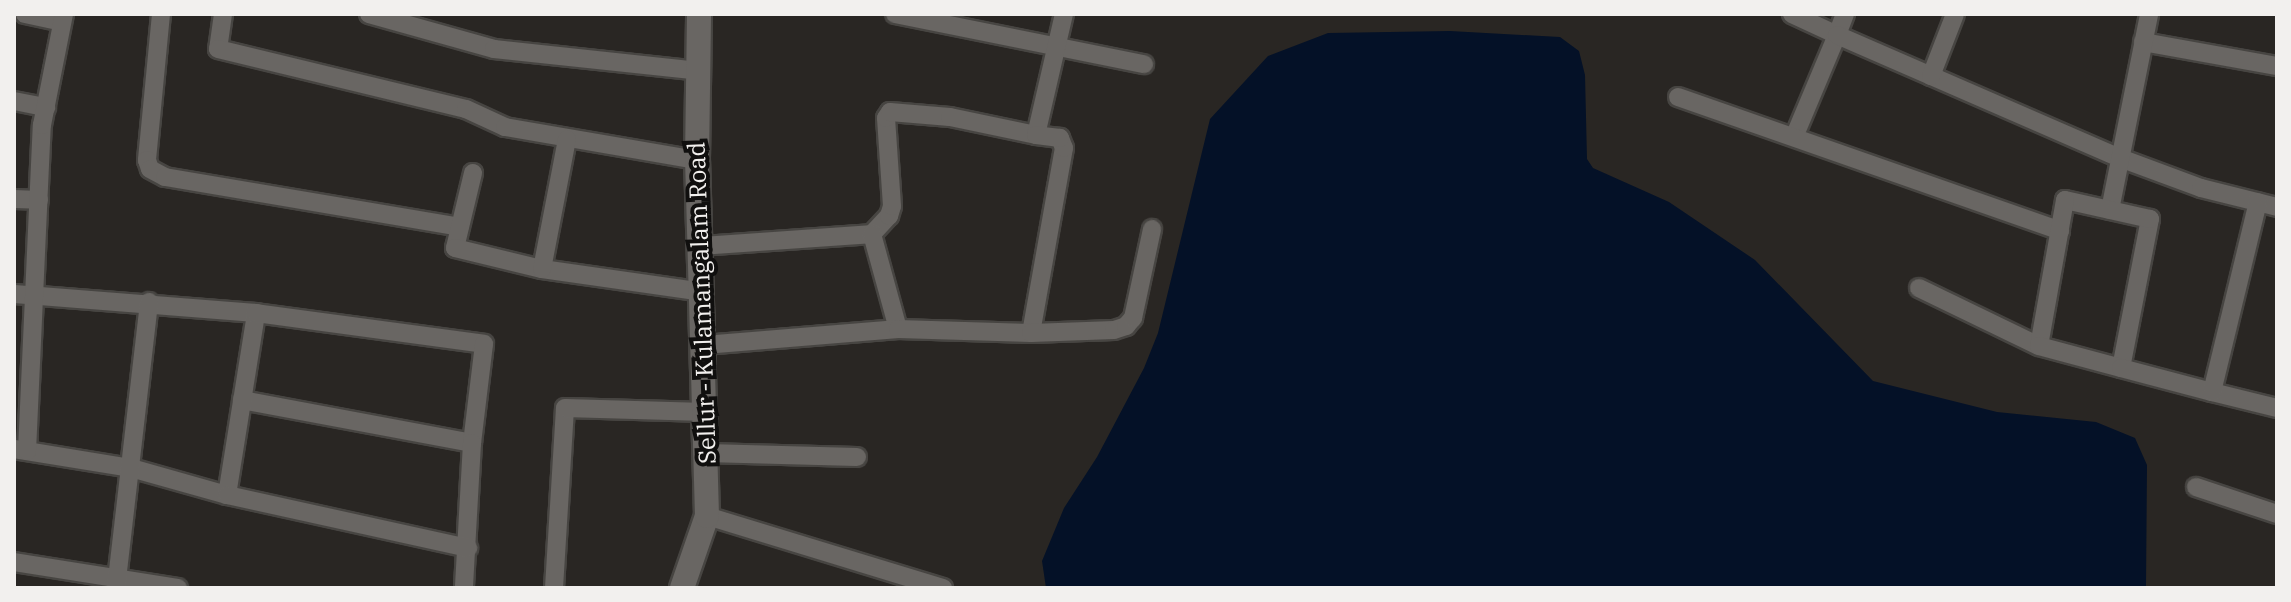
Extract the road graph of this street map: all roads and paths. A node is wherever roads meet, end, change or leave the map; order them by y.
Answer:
1 (25, 14) edge
2 (161, 14) edge
3 (223, 14) edge
4 (369, 14) edge
5 (699, 14) edge
6 (895, 14) edge
7 (1064, 14) edge
8 (1792, 14) edge
9 (1845, 14) edge
10 (1955, 14) edge
11 (2149, 14) edge
12 (63, 18) edge
13 (429, 22) edge
14 (1837, 35) junction
15 (2143, 42) junction
16 (1058, 49) junction
17 (1144, 64) dead end
18 (2277, 66) edge
19 (699, 71) junction
20 (1931, 76) junction
21 (1678, 97) dead end
22 (14, 101) edge
23 (46, 107) junction
24 (1036, 135) junction
25 (1795, 135) junction
26 (567, 139) junction
27 (2120, 158) junction
28 (697, 160) junction
29 (473, 173) dead end
30 (14, 199) edge
31 (39, 200) junction
32 (2258, 202) junction
33 (2277, 207) edge
34 (2110, 210) junction
35 (880, 226) junction
36 (460, 227) junction
37 (1152, 229) dead end
38 (2060, 231) junction
39 (701, 246) junction
40 (542, 269) junction
41 (1919, 288) dead end
42 (703, 292) junction
43 (14, 294) edge
44 (34, 295) junction
45 (149, 302) junction
46 (256, 313) junction
47 (898, 329) junction
48 (1031, 333) junction
49 (704, 345) junction
50 (2039, 346) junction
51 (2121, 368) junction
52 (2212, 392) junction
53 (242, 400) junction
54 (2277, 408) edge
55 (705, 412) junction
56 (472, 443) junction
57 (21, 450) edge
58 (706, 453) junction
59 (857, 457) dead end
60 (131, 468) junction
61 (2196, 487) dead end
62 (227, 495) junction
63 (2277, 514) edge
64 (707, 516) junction
65 (468, 548) junction
66 (14, 562) edge
67 (117, 582) edge
68 (178, 588) edge
69 (464, 588) edge
70 (554, 588) edge
71 (682, 588) edge
72 (943, 588) edge

1 - 12 street
2 - 36 street
3 - 26 street
4 - 13 street
5 - 19 main road, Sellur - Kulamangalam Road
6 - 16 street
7 - 16 street
8 - 14 street
9 - 14 street
10 - 20 street
11 - 15 street
12 - 23 street
13 - 19 street
14 - 20 street
14 - 25 street
15 - 18 street
15 - 27 street
16 - 17 street
16 - 24 street
19 - 28 main road, Sellur - Kulamangalam Road
20 - 27 street
21 - 25 street
22 - 23 street
23 - 31 street
24 - 35 street
24 - 48 street
25 - 38 street
26 - 28 street
26 - 40 street
27 - 32 street
27 - 34 street
28 - 39 main road, Sellur - Kulamangalam Road
29 - 36 street
30 - 31 street
31 - 44 street
32 - 33 street
32 - 52 street
34 - 38 street
34 - 51 street
35 - 39 street
35 - 47 street
36 - 40 street
37 - 48 street
38 - 50 street
39 - 42 main road, Sellur - Kulamangalam Road
40 - 42 street
41 - 50 street
42 - 49 main road, Sellur - Kulamangalam Road
43 - 44 street
44 - 45 street
44 - 57 street
45 - 46 street
45 - 60 street
46 - 53 street
46 - 56 street
47 - 48 street
47 - 49 street
49 - 55 main road, Sellur - Kulamangalam Road
50 - 51 street
51 - 52 street
52 - 54 street
53 - 56 street
53 - 62 street
55 - 58 main road, Sellur - Kulamangalam Road
55 - 70 street
56 - 65 street
57 - 60 street
58 - 59 street
58 - 64 main road, Sellur - Kulamangalam Road
60 - 62 street
60 - 67 street
61 - 63 street
62 - 65 street
64 - 71 main road, Sellur - Kulamangalam Road
64 - 72 street
65 - 69 street
66 - 67 street
67 - 68 street

